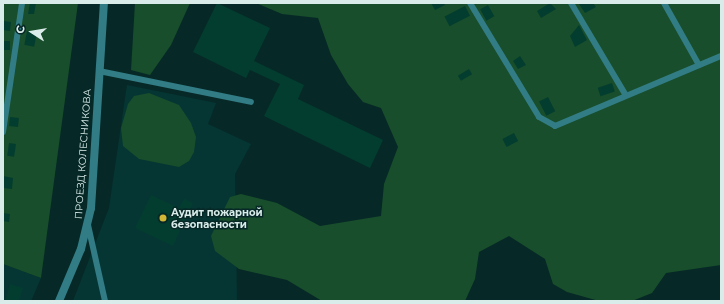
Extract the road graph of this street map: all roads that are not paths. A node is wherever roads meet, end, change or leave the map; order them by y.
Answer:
1 (22, 3) edge
2 (104, 3) edge
3 (470, 3) edge
4 (571, 3) edge
5 (664, 3) edge
6 (721, 56) edge
7 (699, 65) junction
8 (99, 71) junction
9 (625, 94) junction
10 (251, 102) dead end
11 (3, 132) edge
12 (88, 225) junction
13 (59, 301) edge
14 (105, 301) edge

1 - 11 lane
2 - 8 street, ПРОЕЗД КОЛЕСНИКОВА
3 - 9 lane
4 - 9 lane
5 - 7 lane
6 - 7 lane
7 - 9 lane
8 - 10 lane
8 - 12 street, ПРОЕЗД КОЛЕСНИКОВА
12 - 13 street, ПРОЕЗД КОЛЕСНИКОВА
12 - 14 lane

